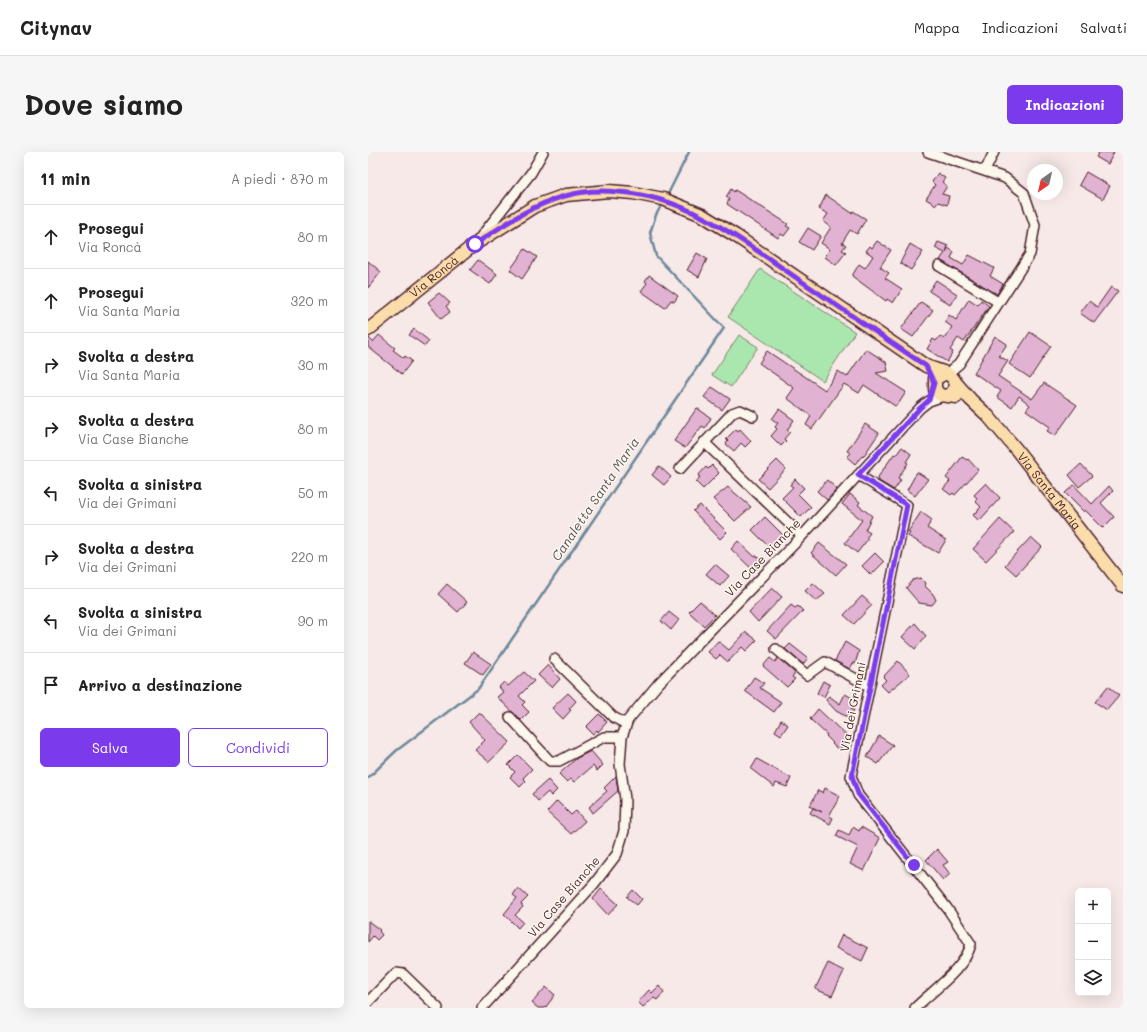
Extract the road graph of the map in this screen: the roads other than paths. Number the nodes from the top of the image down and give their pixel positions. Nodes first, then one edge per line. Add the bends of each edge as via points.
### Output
1 (543, 152) edge
2 (928, 152) edge
3 (994, 152) edge
4 (985, 171) junction
5 (566, 195) joint
6 (475, 244) junction
7 (939, 266) dead end
8 (998, 302) junction
9 (368, 330) edge
10 (926, 366) junction
11 (950, 378) junction
12 (934, 384) junction
13 (946, 395) junction
14 (929, 400) junction
15 (971, 400) junction
16 (753, 416) dead end
17 (704, 442) junction
18 (680, 469) dead end
19 (858, 475) junction
20 (802, 536) junction
21 (1123, 586) edge
22 (776, 649) dead end
23 (554, 659) dead end
24 (869, 686) junction
25 (510, 717) dead end
26 (626, 724) junction
27 (622, 737) junction
28 (368, 1002) edge
29 (438, 1008) edge
30 (482, 1008) edge
31 (915, 1008) edge

1 - 6 street via 531,173
2 - 4 street
3 - 4 street
4 - 8 street via 1005,178 1024,193 1035,225 1030,254
5 - 6 main road, Via Roncà via 535,206
5 - 10 main road, Via Santa Maria via 602,191 633,193 663,199 702,215
6 - 9 main road, Via Roncà
7 - 8 street
8 - 11 street
10 - 11 main road, Via Santa Maria
10 - 12 main road
11 - 12 main road via 938,376
11 - 13 main road via 955,390
11 - 15 main road, Via Santa Maria
12 - 13 main road via 937,392
12 - 14 street, Via Case Bianche
13 - 14 street, Via Case Bianche
13 - 15 main road, Via Santa Maria
14 - 19 street, Via Case Bianche
15 - 21 main road, Via Santa Maria via 1016,449
16 - 17 street via 740,410 732,413
17 - 18 street
17 - 20 street
19 - 20 street, Via Case Bianche
19 - 24 street, Via dei Grimani via 907,505
20 - 26 street, Via Case Bianche via 658,684
22 - 24 street via 807,675 825,662
23 - 26 street via 613,717
24 - 31 street, Via dei Grimani via 852,776 858,794 947,908 971,944 968,955 961,964
25 - 27 street via 550,761 558,761 604,737
26 - 27 street, Via Case Bianche
27 - 30 street, Via Case Bianche via 620,764 625,799 624,831 617,854 594,884
28 - 29 street via 396,973 403,974

